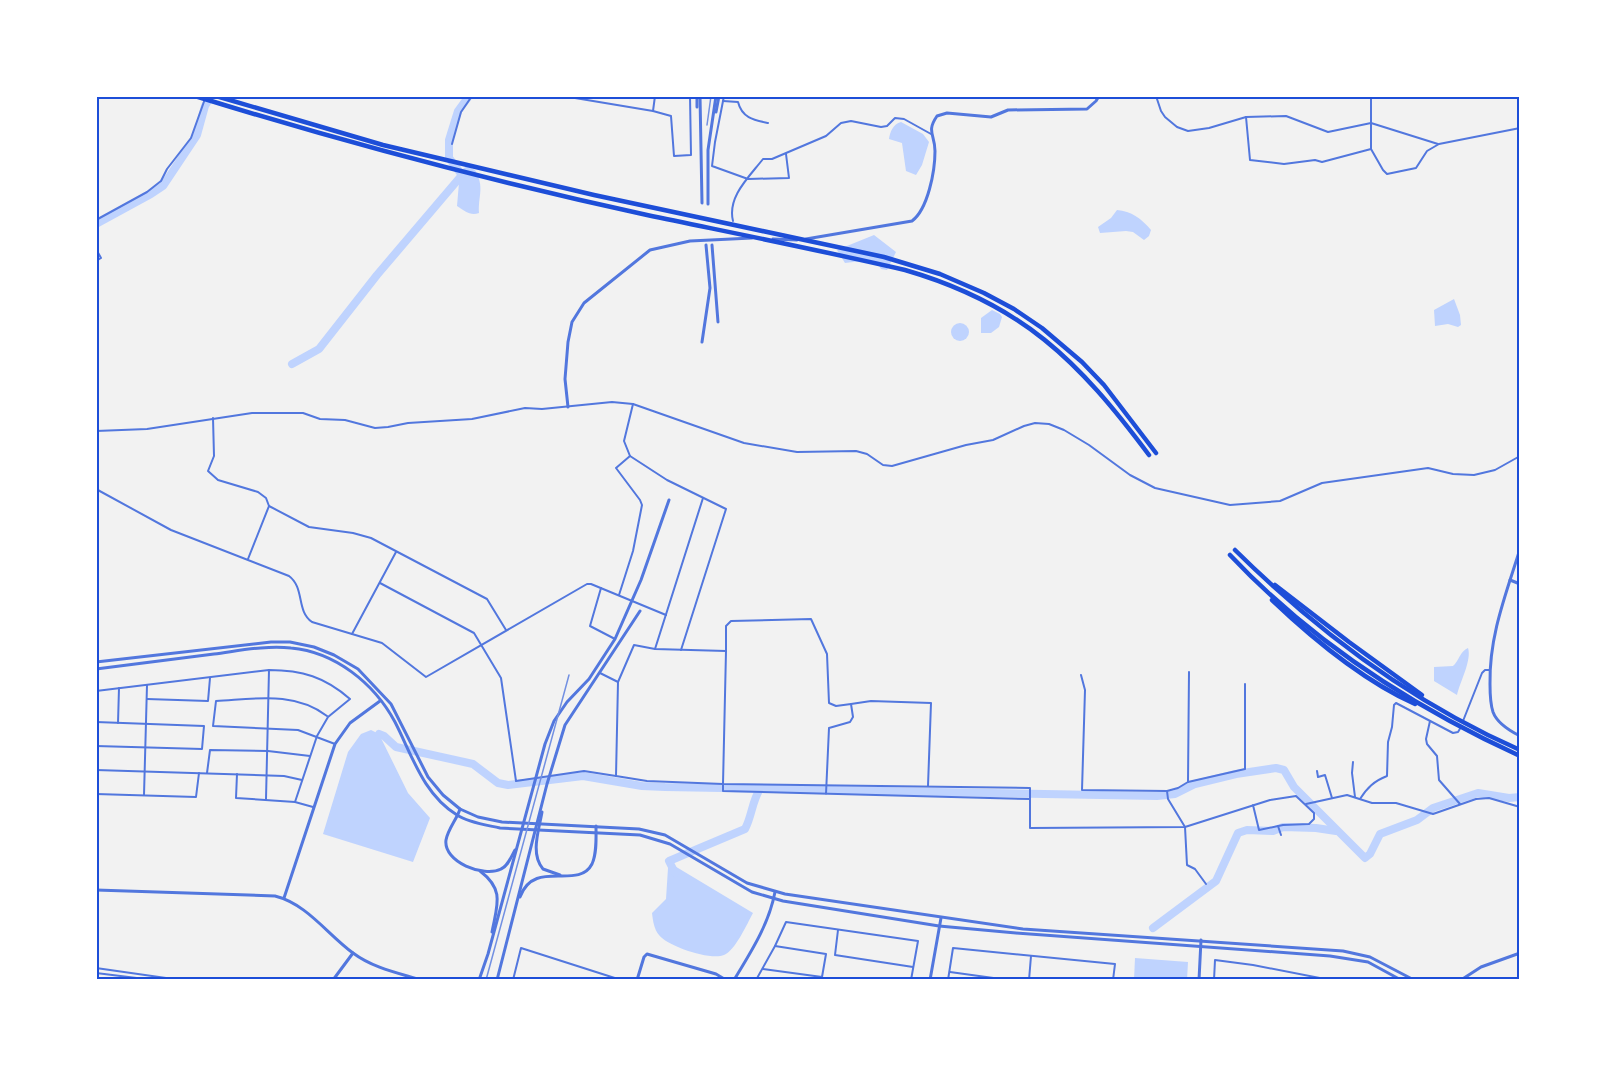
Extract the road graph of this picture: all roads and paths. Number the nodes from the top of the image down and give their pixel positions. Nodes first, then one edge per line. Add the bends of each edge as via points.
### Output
1 (195, 96) edge
2 (206, 96) edge
3 (216, 96) edge
4 (472, 96) edge
5 (563, 96) edge
6 (655, 96) edge
7 (690, 96) edge
8 (698, 96) edge
9 (718, 96) edge
10 (724, 96) edge
11 (1099, 96) edge
12 (1156, 96) edge
13 (1371, 96) edge
14 (580, 97) edge
15 (723, 101) junction
16 (653, 111) junction
17 (1246, 117) junction
18 (768, 123) dead end
19 (1371, 123) junction
20 (1520, 128) edge
21 (931, 134) junction
22 (452, 144) dead end
23 (1439, 144) junction
24 (1371, 148) junction
25 (786, 153) junction
26 (748, 178) junction
27 (520, 181) junction
28 (702, 203) dead end
29 (708, 204) dead end
30 (96, 220) edge
31 (733, 221) dead end
32 (706, 245) dead end
33 (712, 245) dead end
34 (96, 249) edge
35 (96, 261) edge
36 (718, 322) dead end
37 (702, 342) dead end
38 (633, 404) junction
39 (568, 407) junction
40 (213, 418) junction
41 (96, 431) edge
42 (1156, 453) dead end
43 (1149, 455) dead end
44 (630, 456) junction
45 (1520, 456) edge
46 (96, 489) edge
47 (704, 498) junction
48 (669, 500) dead end
49 (269, 506) junction
50 (1520, 549) edge
51 (1235, 550) dead end
52 (396, 552) junction
53 (1230, 555) dead end
54 (248, 559) junction
55 (1248, 562) junction
56 (1242, 568) junction
57 (1510, 580) junction
58 (380, 583) junction
59 (1520, 584) edge
60 (601, 588) junction
61 (620, 596) junction
62 (640, 611) dead end
63 (666, 615) junction
64 (506, 630) junction
65 (1520, 632) edge
66 (352, 634) junction
67 (1520, 637) edge
68 (615, 639) junction
69 (482, 644) junction
70 (655, 649) junction
71 (681, 650) junction
72 (726, 651) junction
73 (96, 662) edge
74 (96, 669) edge
75 (270, 670) junction
76 (1490, 670) junction
77 (1189, 672) dead end
78 (600, 673) junction
79 (1082, 675) dead end
80 (210, 677) junction
81 (618, 682) junction
82 (147, 684) junction
83 (1245, 684) dead end
84 (118, 688) junction
85 (96, 691) edge
86 (386, 697) junction
87 (269, 698) junction
88 (147, 699) junction
89 (380, 701) junction
90 (851, 704) junction
91 (328, 717) junction
92 (1430, 721) junction
93 (1463, 721) dead end
94 (96, 722) edge
95 (118, 723) junction
96 (146, 724) junction
97 (1461, 726) dead end
98 (268, 728) junction
99 (317, 736) junction
100 (1520, 736) edge
101 (334, 744) junction
102 (96, 746) edge
103 (146, 748) junction
104 (268, 751) junction
105 (1520, 753) edge
106 (310, 756) junction
107 (1353, 762) dead end
108 (96, 770) edge
109 (1317, 771) dead end
110 (145, 772) junction
111 (199, 773) junction
112 (207, 773) junction
113 (237, 774) junction
114 (266, 776) junction
115 (616, 776) junction
116 (302, 780) junction
117 (1188, 782) junction
118 (548, 784) junction
119 (723, 784) junction
120 (827, 784) junction
121 (928, 786) junction
122 (1167, 791) junction
123 (96, 794) edge
124 (826, 794) junction
125 (144, 795) junction
126 (1355, 797) junction
127 (1030, 798) junction
128 (1332, 798) junction
129 (266, 799) junction
130 (1360, 799) junction
131 (295, 801) junction
132 (1306, 804) junction
133 (1460, 804) junction
134 (1253, 805) junction
135 (313, 807) junction
136 (1520, 807) edge
137 (460, 809) junction
138 (458, 816) junction
139 (596, 826) junction
140 (1185, 827) junction
141 (1279, 828) junction
142 (596, 834) junction
143 (1281, 835) dead end
144 (518, 843) junction
145 (479, 870) junction
146 (561, 876) junction
147 (1206, 884) dead end
148 (96, 890) edge
149 (775, 892) junction
150 (284, 898) junction
151 (774, 898) junction
152 (514, 912) junction
153 (941, 918) junction
154 (939, 926) junction
155 (838, 930) junction
156 (1201, 940) junction
157 (776, 946) junction
158 (1201, 948) junction
159 (1520, 952) edge
160 (353, 953) junction
161 (488, 954) junction
162 (1031, 956) junction
163 (914, 967) junction
164 (96, 968) edge
165 (762, 969) junction
166 (950, 972) junction
167 (96, 973) edge
168 (1289, 973) junction
169 (134, 979) edge
170 (153, 980) edge
171 (180, 980) edge
172 (333, 980) edge
173 (421, 980) edge
174 (479, 980) edge
175 (497, 980) edge
176 (513, 980) edge
177 (621, 980) edge
178 (637, 980) edge
179 (726, 980) edge
180 (734, 980) edge
181 (756, 980) edge
182 (831, 980) edge
183 (840, 980) edge
184 (911, 980) edge
185 (930, 980) edge
186 (948, 980) edge
187 (1008, 980) edge
188 (1029, 980) edge
189 (1113, 980) edge
190 (1199, 980) edge
191 (1214, 980) edge
192 (1288, 980) edge
193 (1330, 980) edge
194 (1401, 980) edge
195 (1414, 980) edge
196 (1461, 980) edge

1 - 27 highway via 431,163
2 - 30 street via 191,138 162,181
3 - 27 highway
4 - 22 street via 461,112
5 - 14 street
6 - 16 street
7 - 16 street via 691,155 674,156 671,116
8 - 28 street
9 - 29 street via 707,169
10 - 15 street
11 - 21 street via 1087,109 1008,110 991,117 947,113 937,116
12 - 17 street via 1166,117 1188,131
13 - 19 street
14 - 16 street
15 - 18 street via 738,102 748,118
15 - 26 street via 712,166
17 - 19 street via 1286,116 1328,132
17 - 24 street via 1250,160 1284,164 1322,162
19 - 23 street
19 - 24 street
20 - 23 street
21 - 25 street via 904,119 895,118 881,127 851,121
21 - 39 street via 935,166 924,209 912,221 797,240 690,241 650,250 577,312 568,342
23 - 24 street via 1427,151 1416,168 1388,174
25 - 26 street via 763,159
25 - 26 street via 789,178
26 - 31 street via 730,210
27 - 42 highway via 884,257 924,268 984,293 1042,328 1082,362
27 - 43 highway via 922,274 982,298 1038,333 1065,356 1115,410
32 - 37 street via 710,288
33 - 36 street
34 - 35 street via 101,258
38 - 39 street
38 - 44 street via 624,441
38 - 45 street via 744,443 797,452 856,451 892,466 993,440 1035,423 1049,424 1065,430 1155,489 1230,505 1280,501 1322,483 1428,468 1474,475 1495,470
39 - 40 street via 525,408 472,419 375,428 303,413
40 - 41 street via 147,429
40 - 49 street via 210,475 258,492
44 - 47 street
44 - 61 street via 616,468 642,505
46 - 54 street via 171,530
47 - 63 street
47 - 71 street via 726,509
48 - 68 street
49 - 52 street via 309,527 353,532
49 - 54 street
50 - 57 street
51 - 55 highway
52 - 58 street
52 - 64 street via 487,599
53 - 56 highway
54 - 66 street via 294,579 306,618
55 - 105 highway via 1446,714
55 - 105 highway via 1301,612 1365,660 1430,703
56 - 105 highway via 1317,633 1398,690 1463,729
56 - 105 highway via 1305,631 1386,689
57 - 59 street
57 - 76 street via 1494,632
58 - 66 street
58 - 69 street via 474,633
60 - 61 street
60 - 64 street via 587,584
60 - 68 street via 590,626
61 - 63 street
62 - 78 street
63 - 70 street
64 - 69 street
65 - 67 highway
66 - 69 street via 391,648 426,677
68 - 144 street via 555,721
69 - 115 street via 501,678 516,781 584,771
70 - 71 street
70 - 81 street via 634,645
71 - 72 street
72 - 90 street via 726,626 731,621 811,619 827,654 829,703
72 - 119 street
73 - 86 street via 290,642 334,655 358,669
74 - 89 street via 242,650 290,648 336,660
75 - 80 street
75 - 87 street
75 - 91 street via 293,670 313,676 350,699
76 - 93 street via 1482,673
76 - 100 street via 1493,712 1498,721
77 - 117 street
78 - 81 street
78 - 118 street via 568,717
79 - 122 street via 1083,790
80 - 82 street
80 - 88 street via 208,701
81 - 115 street
82 - 84 street
82 - 88 street
83 - 117 street via 1245,769
84 - 85 street
84 - 95 street
86 - 89 street
86 - 137 street via 428,777
87 - 91 street via 305,703
87 - 98 street
87 - 98 street via 216,701 213,726
88 - 96 street
89 - 101 street via 350,723
89 - 138 street via 394,721 416,769 436,798
90 - 120 street via 850,722 829,728
90 - 121 street via 931,703
91 - 99 street
92 - 97 street via 1453,733
92 - 130 street via 1394,705 1387,776 1367,788
92 - 133 street via 1426,739 1437,756 1439,780
94 - 95 street
95 - 96 street
96 - 103 street
96 - 103 street via 204,726 202,749
98 - 99 street
98 - 104 street
99 - 101 street
99 - 106 street
101 - 135 street
102 - 103 street
103 - 110 street
104 - 106 street
104 - 112 street via 210,750
104 - 114 street
106 - 116 street
107 - 126 street
108 - 110 street
109 - 128 street via 1318,777 1325,775
110 - 111 street
110 - 125 street
111 - 112 street
111 - 125 street via 196,797
112 - 113 street
113 - 114 street
113 - 129 street via 236,798
114 - 116 street
114 - 129 street
115 - 119 street
116 - 131 street
117 - 122 street
118 - 146 street via 536,857 543,869
118 - 152 street
119 - 120 street
119 - 124 street via 723,790
120 - 121 street
120 - 124 street
121 - 127 street via 1030,788
122 - 140 street
123 - 125 street
124 - 127 street
126 - 128 street
126 - 130 street
127 - 140 street via 1030,828
128 - 132 street
129 - 131 street
130 - 133 street via 1396,803 1433,814
131 - 135 street
132 - 134 street via 1296,796
132 - 141 street via 1314,813 1309,824
133 - 136 street via 1489,798
134 - 140 street
134 - 141 street via 1259,830
135 - 150 street
137 - 138 street
137 - 139 street via 502,822
138 - 142 street via 500,828
138 - 145 street via 446,838 447,847 458,861
139 - 142 street
139 - 149 street via 665,835 747,883
140 - 147 street via 1187,865
141 - 143 street
142 - 146 street via 592,865 585,872
142 - 151 street via 640,835 670,844 752,892
144 - 145 street via 502,869
144 - 161 street
145 - 161 street via 498,892
146 - 152 street via 532,880 524,887
148 - 150 street
149 - 151 street
149 - 153 street
150 - 160 street
151 - 154 street
151 - 180 street via 762,932
152 - 175 street
153 - 154 street
153 - 156 street via 1023,929
154 - 158 street
154 - 185 street
155 - 157 street via 786,922
155 - 163 street via 836,955
155 - 163 street via 918,941
156 - 158 street
156 - 195 street via 1343,951 1370,957
157 - 165 street
157 - 165 street via 826,954 822,977
158 - 190 street
158 - 194 street via 1368,962
159 - 196 street via 1481,967
160 - 172 street
160 - 173 street
161 - 174 street
162 - 166 street via 953,948
162 - 188 street
162 - 189 street via 1115,964
163 - 184 street
164 - 171 street
165 - 181 street
166 - 186 street
166 - 187 street
167 - 169 street
168 - 191 street via 1215,960
168 - 192 street
168 - 193 street
169 - 170 street
176 - 177 street via 521,948
178 - 179 street via 647,954
182 - 183 street

